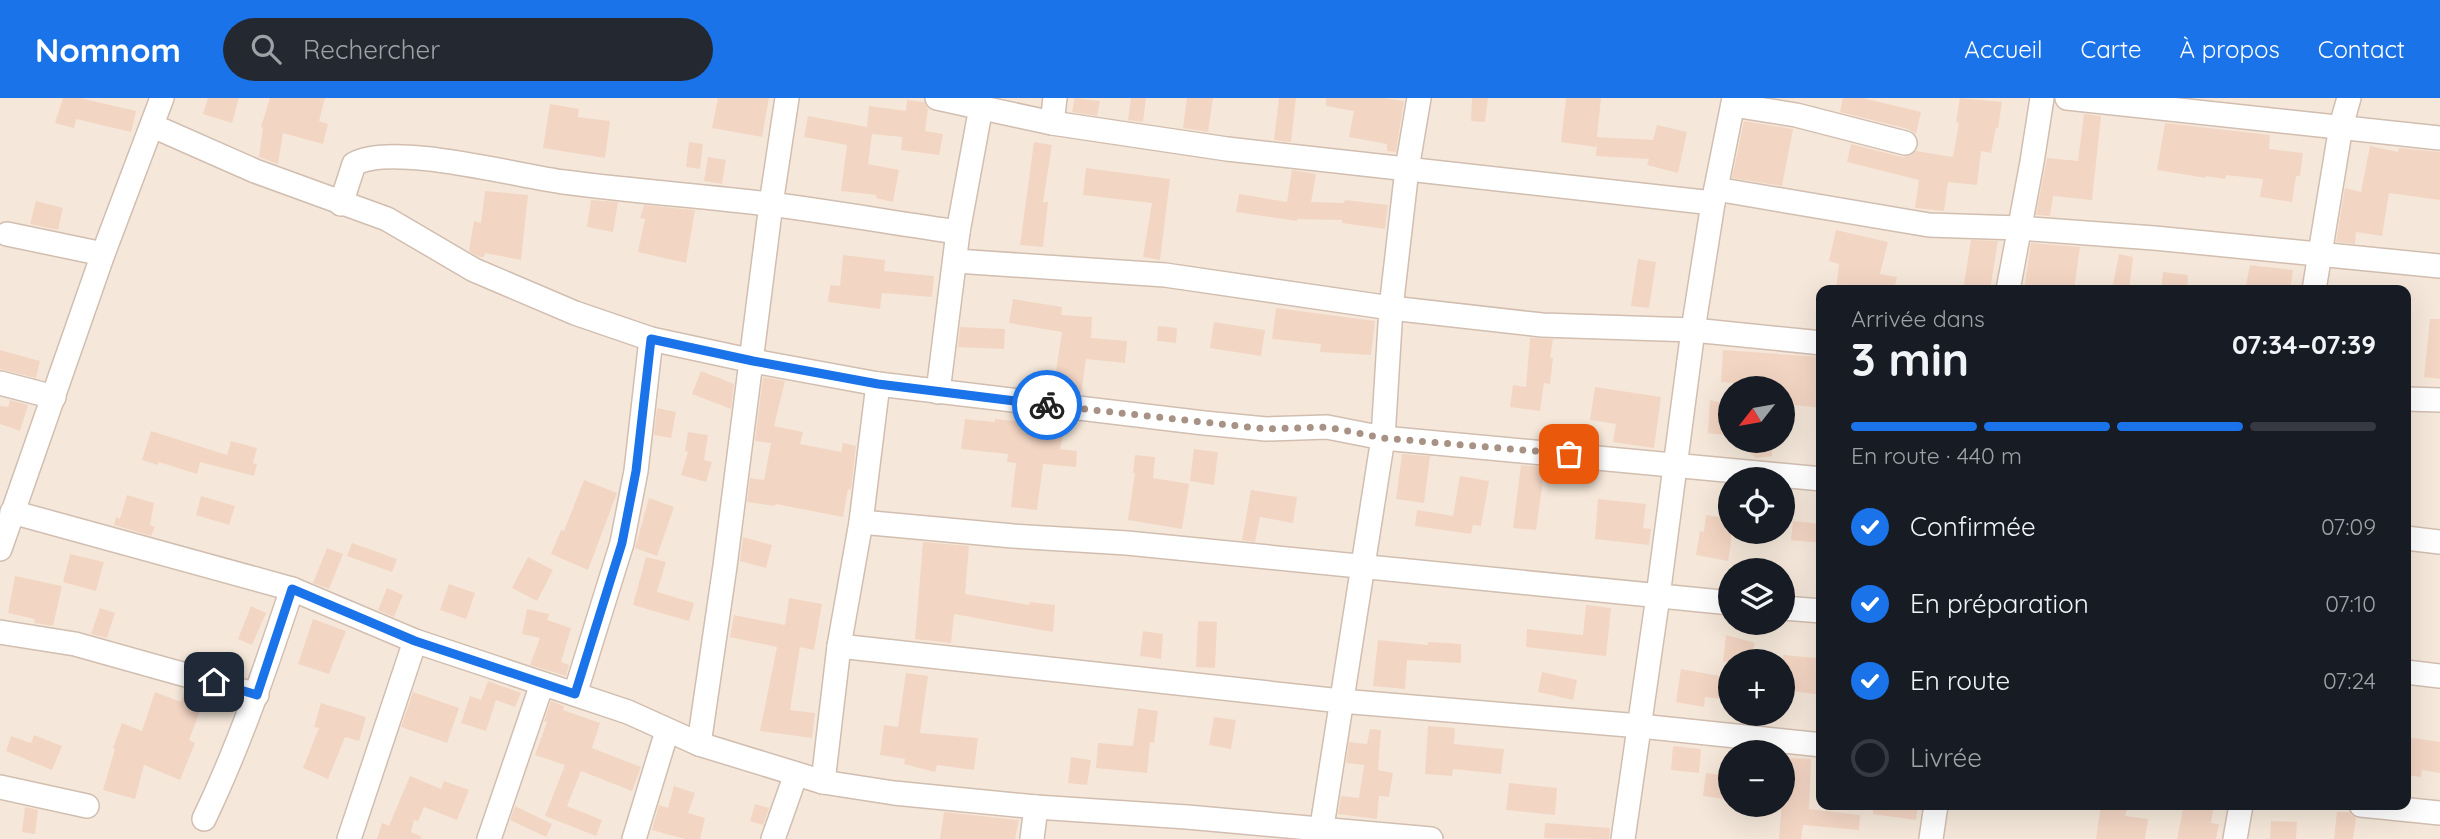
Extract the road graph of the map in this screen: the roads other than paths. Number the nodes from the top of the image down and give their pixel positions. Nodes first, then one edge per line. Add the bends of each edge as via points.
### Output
1 (162, 98) edge
2 (787, 98) edge
3 (937, 98) edge
4 (1055, 98) edge
5 (1419, 98) edge
6 (2042, 98) edge
7 (2067, 98) edge
8 (2349, 98) edge
9 (1733, 101) edge
10 (981, 107) junction
11 (1052, 123) junction
12 (153, 126) junction
13 (2342, 126) junction
14 (2440, 138) edge
15 (1905, 143) dead end
16 (1407, 169) junction
17 (1714, 196) junction
18 (341, 204) junction
19 (771, 204) junction
20 (2019, 228) junction
21 (958, 232) junction
22 (6, 234) dead end
23 (103, 254) junction
24 (2320, 254) junction
25 (956, 261) junction
26 (2440, 265) edge
27 (2009, 285) edge
28 (2315, 285) edge
29 (1391, 308) junction
30 (1693, 330) junction
31 (651, 339) junction
32 (1816, 342) edge
33 (753, 361) junction
34 (0, 383) edge
35 (878, 384) junction
36 (938, 392) junction
37 (54, 397) junction
38 (2411, 399) edge
39 (2440, 400) edge
40 (1383, 438) junction
41 (1674, 463) junction
42 (1816, 478) edge
43 (12, 512) junction
44 (861, 522) junction
45 (2411, 539) edge
46 (2440, 542) edge
47 (0, 550) edge
48 (1362, 568) junction
49 (292, 589) junction
50 (1658, 596) junction
51 (1718, 602) edge
52 (1795, 609) edge
53 (1816, 611) edge
54 (0, 632) edge
55 (415, 641) junction
56 (839, 646) junction
57 (2411, 673) edge
58 (2440, 676) edge
59 (542, 684) junction
60 (575, 694) junction
61 (257, 695) junction
62 (1341, 701) junction
63 (1640, 726) junction
64 (667, 731) junction
65 (699, 744) junction
66 (1816, 744) edge
67 (796, 774) junction
68 (823, 782) junction
69 (0, 787) edge
70 (87, 806) dead end
71 (1036, 807) junction
72 (1935, 810) edge
73 (2240, 810) edge
74 (2410, 810) edge
75 (2440, 813) edge
76 (204, 819) dead end
77 (1321, 834) edge
78 (349, 839) edge
79 (489, 839) edge
80 (634, 839) edge
81 (773, 839) edge
82 (1032, 839) edge
83 (1432, 839) edge
84 (1623, 839) edge
85 (1931, 839) edge
86 (2235, 839) edge

1 - 12 street
2 - 19 street
3 - 10 street
4 - 11 street
5 - 16 street
6 - 20 street
7 - 13 street
8 - 13 street
9 - 15 street
9 - 17 street
10 - 11 street
10 - 21 street
11 - 16 street
12 - 18 street
12 - 23 street
13 - 14 street
13 - 24 street
16 - 17 street
16 - 29 street
17 - 20 street via 1929,225
17 - 30 street
18 - 19 street via 355,164 379,157
18 - 31 street via 387,219 474,270
19 - 21 street
19 - 33 street
20 - 24 street
20 - 27 street
21 - 25 street
22 - 23 street
23 - 37 street
24 - 26 street
24 - 28 street
25 - 29 street via 1165,275
25 - 36 street
29 - 30 street via 1542,325
29 - 40 street
30 - 32 street
30 - 41 street
31 - 33 street
31 - 60 street via 636,471 622,543
33 - 35 street
33 - 65 street
34 - 37 street
35 - 36 street
35 - 44 street
36 - 40 street via 1254,428 1327,427
37 - 43 street
38 - 39 street
40 - 41 street
40 - 48 street
41 - 42 street
41 - 50 street
43 - 47 street
43 - 49 street
44 - 48 street
44 - 56 street
45 - 46 street
48 - 50 street
48 - 62 street
49 - 55 street
49 - 61 street
50 - 51 street
50 - 63 street
52 - 53 street
54 - 61 street via 75,644
55 - 59 street
55 - 78 street
56 - 62 street
56 - 68 street
57 - 58 street
59 - 60 street
59 - 79 street
60 - 64 street
61 - 76 street
62 - 63 street
62 - 77 street
63 - 66 street
63 - 84 street
64 - 65 street
64 - 80 street
65 - 67 street
67 - 68 street
67 - 81 street
68 - 71 street
69 - 70 street
71 - 77 street via 1187,817
71 - 82 street
72 - 85 street
73 - 86 street
74 - 75 street
77 - 83 street

